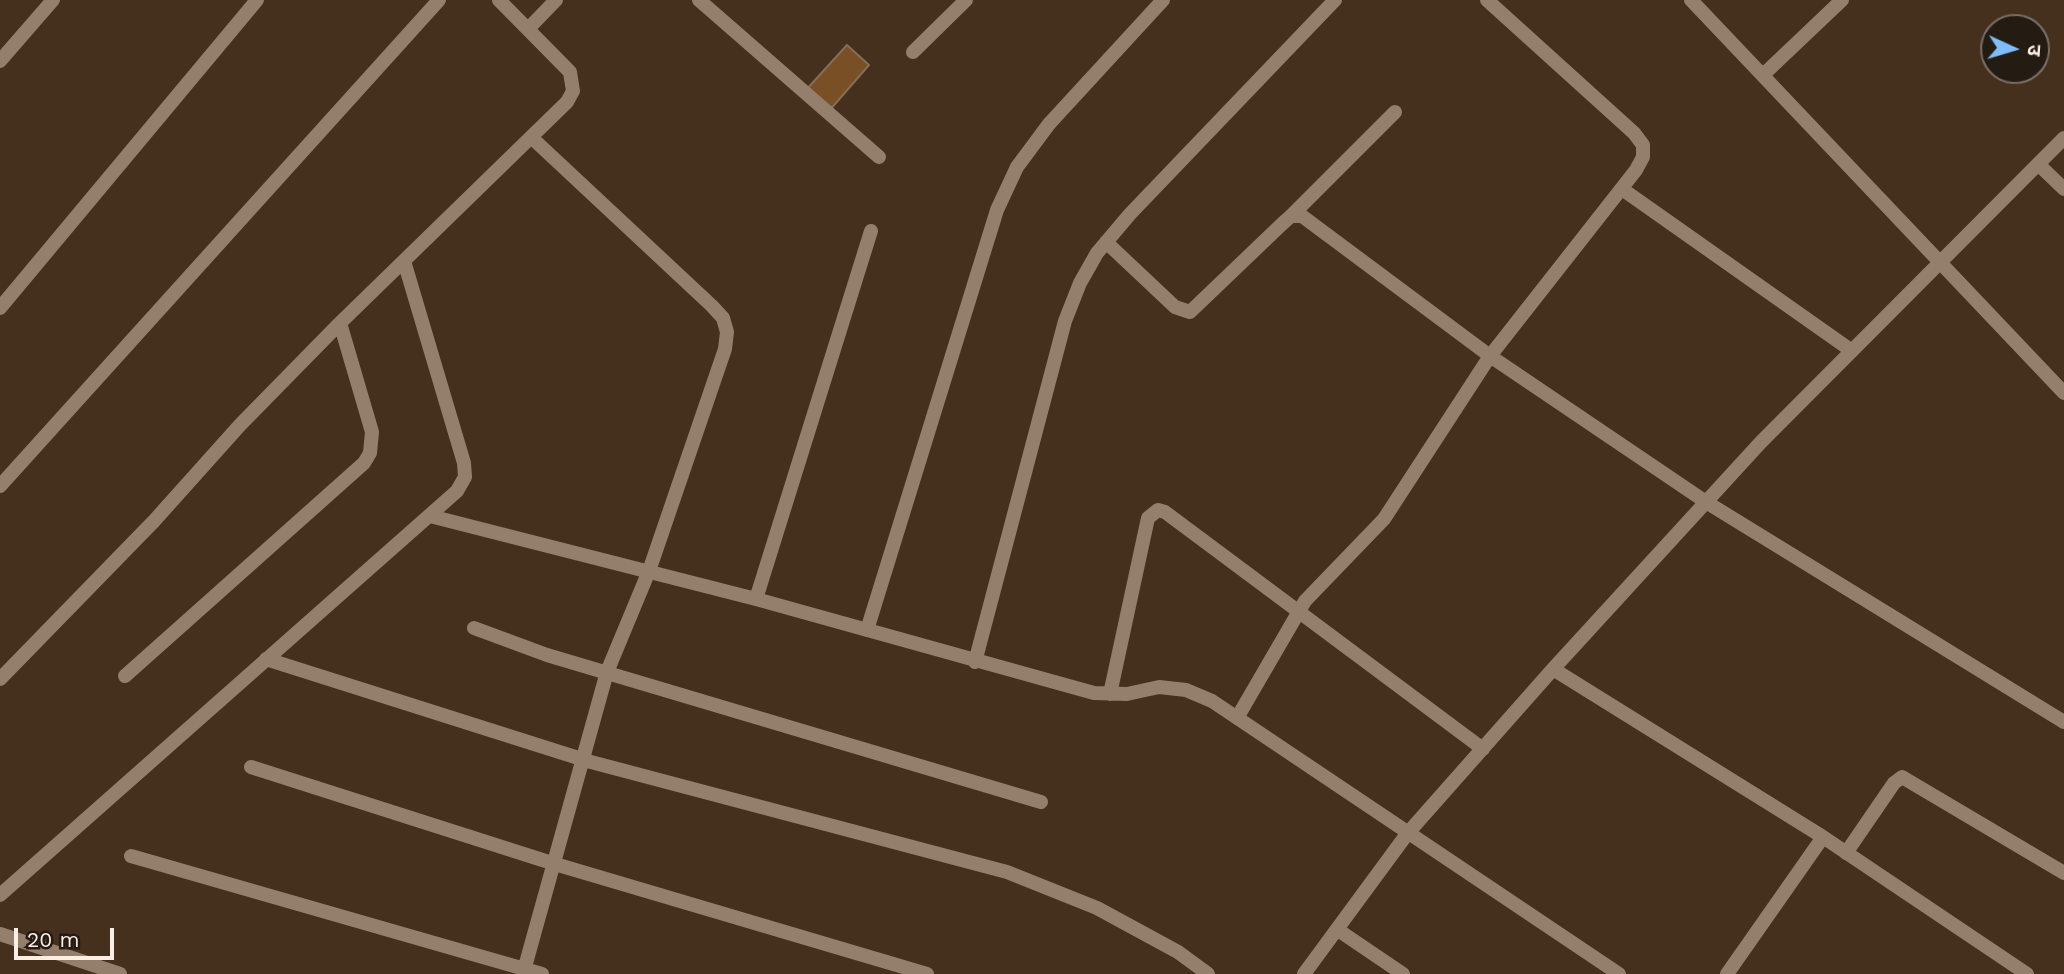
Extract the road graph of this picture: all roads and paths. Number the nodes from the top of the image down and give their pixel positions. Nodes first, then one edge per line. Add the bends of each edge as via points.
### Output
1 (54, 0) edge
2 (257, 0) edge
3 (439, 0) edge
4 (499, 0) edge
5 (556, 0) edge
6 (699, 0) edge
7 (966, 0) edge
8 (1163, 0) edge
9 (1335, 0) edge
10 (1487, 0) edge
11 (1691, 0) edge
12 (1842, 0) edge
13 (528, 29) junction
14 (913, 52) dead end
15 (0, 61) edge
16 (1763, 75) junction
17 (1395, 111) dead end
18 (531, 137) junction
19 (2064, 138) edge
20 (878, 157) dead end
21 (2038, 164) junction
22 (1622, 189) junction
23 (2064, 189) edge
24 (1291, 216) junction
25 (871, 231) dead end
26 (1106, 242) junction
27 (404, 261) junction
28 (1941, 261) junction
29 (0, 308) edge
30 (340, 323) junction
31 (1852, 351) junction
32 (1490, 356) junction
33 (2064, 393) edge
34 (0, 486) edge
35 (1706, 502) junction
36 (430, 516) junction
37 (649, 571) junction
38 (756, 599) junction
39 (1299, 611) junction
40 (474, 628) dead end
41 (867, 630) junction
42 (267, 659) junction
43 (975, 662) junction
44 (1553, 669) junction
45 (607, 672) junction
46 (125, 676) dead end
47 (0, 679) edge
48 (1110, 694) junction
49 (1237, 718) junction
50 (2063, 720) edge
51 (1483, 749) junction
52 (584, 760) junction
53 (251, 767) dead end
54 (1041, 802) dead end
55 (1407, 834) junction
56 (1823, 837) junction
57 (1846, 853) junction
58 (131, 856) dead end
59 (555, 864) junction
60 (2064, 873) edge
61 (0, 895) edge
62 (1338, 930) junction
63 (0, 934) edge
64 (524, 971) edge
65 (120, 974) edge
66 (542, 974) edge
67 (927, 974) edge
68 (1208, 974) edge
69 (1304, 974) edge
70 (1403, 974) edge
71 (1619, 974) edge
72 (1727, 974) edge
73 (2026, 974) edge

1 - 15 street
2 - 29 street
3 - 34 street
4 - 13 street
5 - 13 street
6 - 20 street
7 - 14 street
8 - 41 street via 1049,124 1017,167 997,210
9 - 26 street
10 - 22 street via 1643,145 1643,157
11 - 16 street
12 - 16 street
13 - 18 street via 574,81 567,102
16 - 28 street
17 - 24 street
18 - 27 street
18 - 37 street via 712,306 723,318 727,332
19 - 21 street
21 - 23 street
21 - 28 street
22 - 31 street
22 - 32 street
24 - 26 street via 1190,312 1175,307
24 - 32 street via 1311,221
25 - 38 street
26 - 43 street via 1080,283 1065,321
27 - 30 street
27 - 36 street via 464,463 465,477 457,491
28 - 31 street
28 - 33 street
30 - 46 street via 372,432 364,463
30 - 47 street via 232,434 155,522
31 - 35 street
32 - 35 street
32 - 39 street via 1384,519
35 - 44 street
35 - 50 street
36 - 37 street
36 - 42 street
37 - 38 street
37 - 45 street
38 - 41 street
39 - 48 street via 1165,512 1152,512
39 - 49 street
39 - 51 street
40 - 45 street
41 - 43 street
42 - 52 street
42 - 61 street
43 - 48 street
44 - 51 street
44 - 56 street
45 - 52 street
45 - 54 street
48 - 49 street via 1159,687 1185,690
49 - 55 street
51 - 55 street
52 - 59 street
52 - 68 street via 1007,872 1097,908 1178,951
53 - 59 street
55 - 62 street
55 - 71 street
56 - 57 street
56 - 72 street
57 - 60 street via 1902,778
57 - 73 street
58 - 64 street
59 - 64 street
59 - 67 street
62 - 69 street
62 - 70 street
63 - 65 street
64 - 66 street

